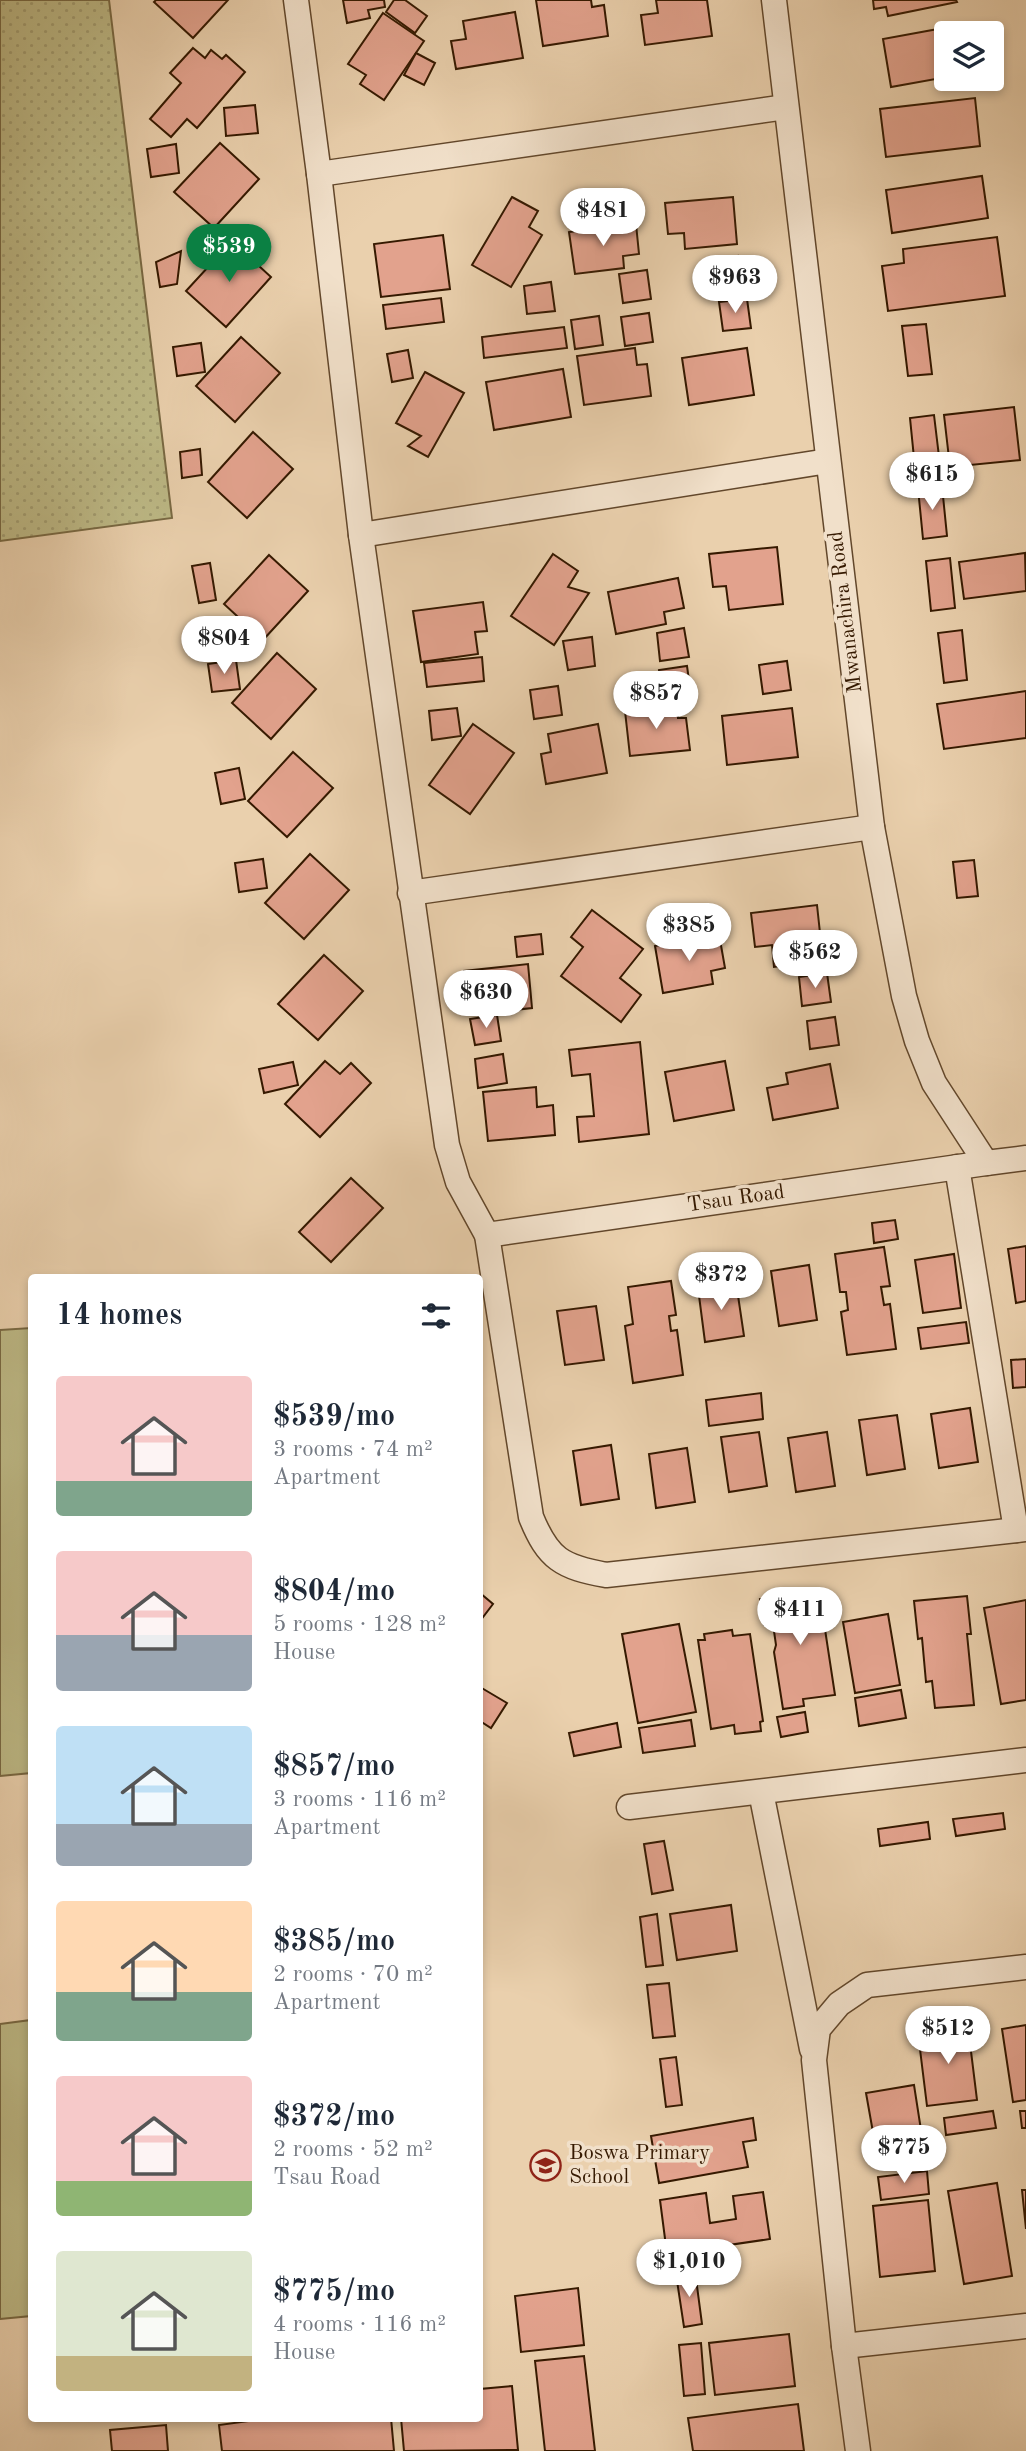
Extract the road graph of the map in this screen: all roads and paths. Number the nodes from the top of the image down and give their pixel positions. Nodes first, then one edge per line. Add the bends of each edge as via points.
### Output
1 (296, 0) edge
2 (774, 0) edge
3 (786, 107) junction
4 (320, 174) junction
5 (828, 461) junction
6 (360, 535) junction
7 (872, 827) junction
8 (410, 893) junction
9 (1026, 1158) edge
10 (986, 1163) junction
11 (957, 1167) junction
12 (487, 1235) junction
13 (1021, 1529) edge
14 (1026, 1760) edge
15 (761, 1792) junction
16 (629, 1807) dead end
17 (1026, 1967) edge
18 (814, 2060) junction
19 (1026, 2326) edge
20 (845, 2346) junction
21 (858, 2451) edge

1 - 4 street
2 - 3 street, Mwanachira Road
3 - 4 street
3 - 5 street, Mwanachira Road
4 - 6 street
5 - 6 street
5 - 7 street, Mwanachira Road
6 - 8 street
7 - 8 street
7 - 10 street, Mwanachira Road via 917,1041 934,1083
8 - 12 street via 447,1145 458,1182
9 - 10 street
10 - 11 street, Tsau Road
11 - 12 street, Tsau Road
11 - 13 street
12 - 13 street via 531,1517 540,1540 557,1559 577,1570 606,1575
14 - 15 street
15 - 16 street
15 - 18 street
17 - 18 street via 867,1985 839,2004 818,2029
18 - 20 street
19 - 20 street
20 - 21 street

